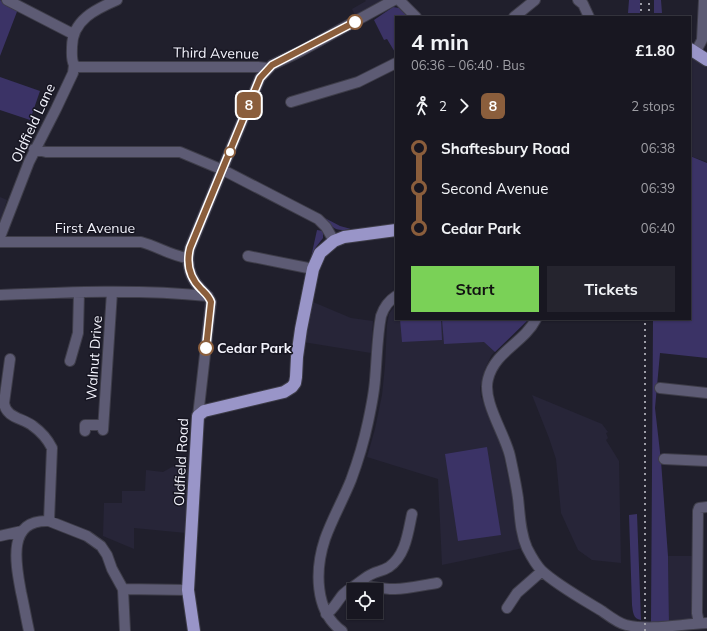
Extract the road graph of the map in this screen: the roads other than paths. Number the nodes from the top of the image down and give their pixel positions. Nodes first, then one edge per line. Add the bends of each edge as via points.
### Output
1 (7, 0) edge
2 (117, 0) edge
3 (394, 0) edge
4 (399, 0) edge
5 (535, 0) edge
6 (704, 0) edge
7 (582, 1) edge
8 (415, 16) edge
9 (515, 16) edge
10 (589, 16) edge
11 (73, 34) junction
12 (692, 51) edge
13 (707, 60) edge
14 (73, 63) junction
15 (395, 64) edge
16 (268, 68) junction
17 (291, 102) dead end
18 (34, 149) junction
19 (222, 170) junction
20 (395, 230) edge
21 (0, 236) edge
22 (334, 241) junction
23 (0, 242) edge
24 (248, 256) dead end
25 (188, 258) junction
26 (313, 269) junction
27 (112, 292) junction
28 (79, 293) junction
29 (0, 295) edge
30 (208, 296) junction
31 (395, 297) edge
32 (536, 320) edge
33 (10, 360) dead end
34 (71, 362) dead end
35 (660, 388) dead end
36 (707, 393) edge
37 (198, 416) junction
38 (85, 430) dead end
39 (664, 459) dead end
40 (707, 460) edge
41 (705, 507) edge
42 (412, 514) dead end
43 (49, 521) junction
44 (22, 531) junction
45 (0, 536) edge
46 (542, 571) junction
47 (358, 583) edge
48 (438, 584) dead end
49 (383, 588) edge
50 (123, 589) junction
51 (188, 590) junction
52 (347, 592) edge
53 (506, 609) dead end
54 (326, 614) junction
55 (703, 623) edge
56 (626, 627) edge
57 (29, 631) edge
58 (125, 631) edge
59 (194, 631) edge
60 (342, 631) edge

1 - 11 street
2 - 11 street via 91,12
3 - 16 street, Third Avenue
4 - 8 street
5 - 9 street
6 - 12 street via 702,40
7 - 10 street
11 - 14 street, Oldfield Lane
12 - 13 main road
14 - 16 street, Third Avenue via 78,67
14 - 18 street, Oldfield Lane via 73,73
15 - 17 street via 358,82
16 - 19 street via 260,78
18 - 19 street via 46,152 180,152
18 - 21 street, Oldfield Lane
19 - 22 street via 318,219
19 - 25 street
20 - 22 main road via 349,236
22 - 26 main road via 320,253
23 - 25 street, First Avenue via 141,242
24 - 26 street
25 - 30 street via 189,270 194,281
26 - 37 main road via 301,329 295,383 292,387 284,392 204,411
27 - 28 street
27 - 30 street
27 - 38 street, Walnut Drive via 103,428 85,425
28 - 29 street
28 - 34 street via 78,332
30 - 37 street, Oldfield Road via 210,307
31 - 54 street via 384,308 381,316 375,382 368,422 351,480 325,539 319,591
32 - 46 street via 503,352 494,364 486,386 489,403 510,454 523,538 533,560
33 - 43 street via 5,409 33,426 52,448
35 - 36 street
37 - 51 main road, Oldfield Road
39 - 40 street
41 - 55 street via 699,508 698,511 698,614
42 - 47 street via 406,545 398,557 390,566
43 - 44 street via 32,523
43 - 50 street via 87,536 101,546 108,555
44 - 45 street
44 - 57 street via 16,550 16,567
46 - 53 street via 517,593
46 - 56 street
48 - 49 street
50 - 51 street
50 - 58 street
51 - 59 main road, Oldfield Road
52 - 54 street via 332,611
54 - 60 street
55 - 56 street via 653,628

